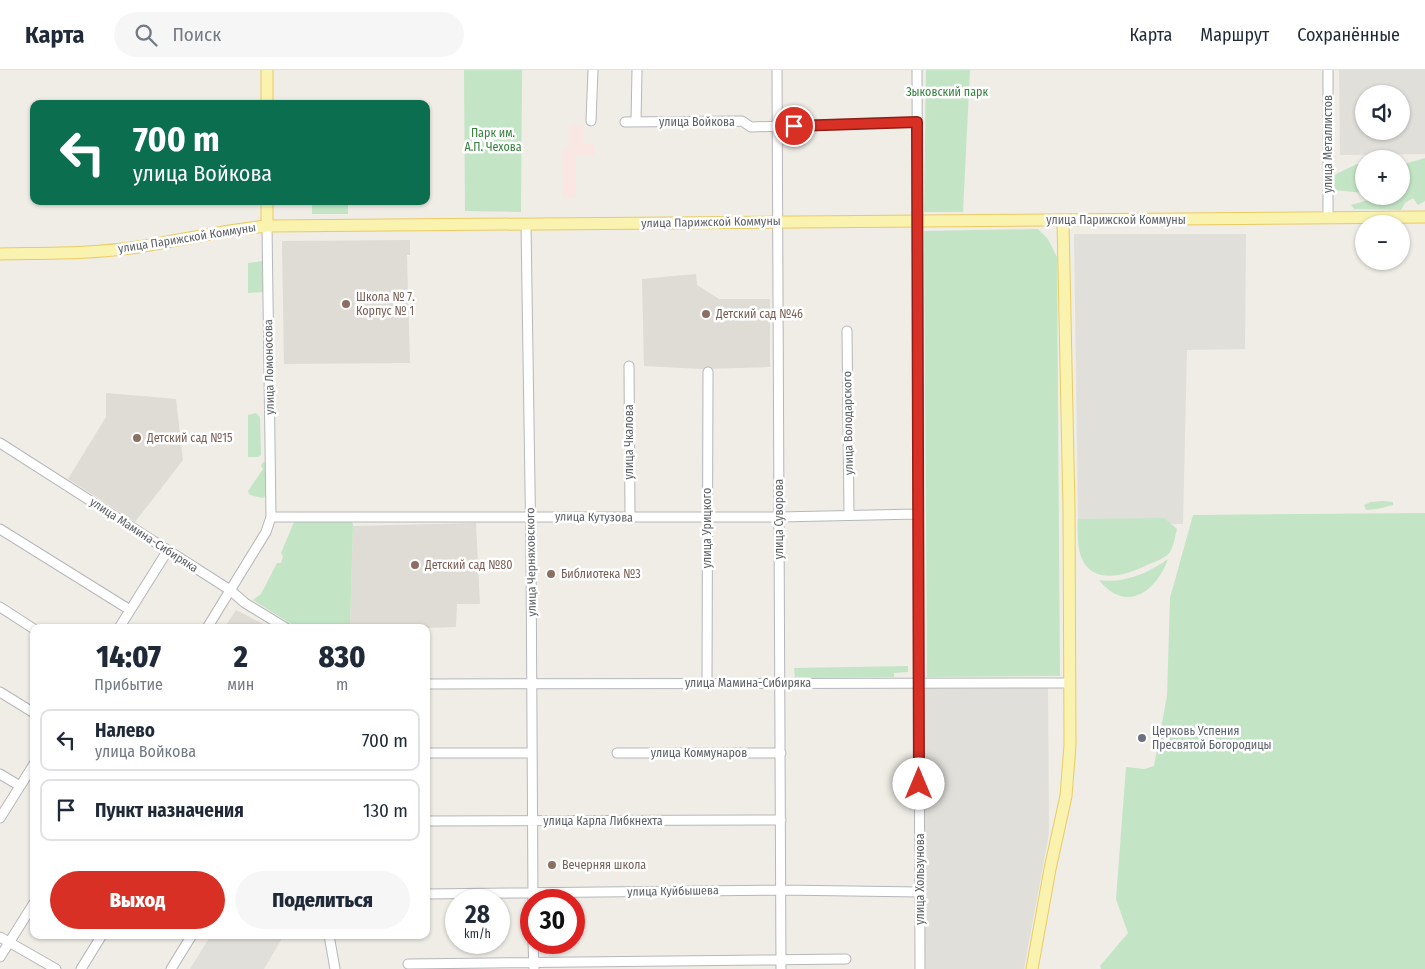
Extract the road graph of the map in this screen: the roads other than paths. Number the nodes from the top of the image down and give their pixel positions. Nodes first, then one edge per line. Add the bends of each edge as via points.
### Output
1 (267, 70) edge
2 (593, 70) edge
3 (637, 70) edge
4 (776, 70) edge
5 (917, 70) edge
6 (1328, 70) edge
7 (267, 100) edge
8 (590, 121) dead end
9 (625, 122) dead end
10 (636, 122) junction
11 (917, 122) junction
12 (777, 126) junction
13 (267, 205) edge
14 (1425, 217) edge
15 (1328, 218) junction
16 (778, 221) junction
17 (917, 221) junction
18 (1063, 221) junction
19 (526, 224) junction
20 (267, 226) junction
21 (0, 254) edge
22 (847, 331) dead end
23 (628, 366) dead end
24 (708, 372) dead end
25 (0, 443) edge
26 (918, 514) junction
27 (849, 515) junction
28 (531, 516) junction
29 (271, 517) junction
30 (630, 517) junction
31 (707, 517) junction
32 (780, 517) junction
33 (0, 529) edge
34 (168, 550) junction
35 (230, 590) junction
36 (0, 607) edge
37 (130, 610) junction
38 (121, 624) edge
39 (209, 624) edge
40 (279, 624) edge
41 (30, 626) edge
42 (919, 682) junction
43 (707, 683) junction
44 (780, 683) junction
45 (1070, 683) junction
46 (430, 684) edge
47 (532, 684) junction
48 (0, 692) edge
49 (30, 711) edge
50 (430, 753) edge
51 (532, 753) junction
52 (617, 753) dead end
53 (780, 753) junction
54 (30, 770) edge
55 (0, 774) edge
56 (20, 786) junction
57 (0, 818) edge
58 (781, 820) junction
59 (430, 821) edge
60 (532, 821) junction
61 (533, 889) edge
62 (781, 890) junction
63 (920, 892) junction
64 (430, 894) edge
65 (585, 895) edge
66 (520, 896) edge
67 (30, 909) edge
68 (0, 937) edge
69 (100, 939) edge
70 (190, 939) edge
71 (330, 939) edge
72 (9, 942) junction
73 (0, 957) edge
74 (846, 959) dead end
75 (408, 964) dead end
76 (781, 964) edge
77 (534, 966) edge
78 (56, 969) edge
79 (81, 969) edge
80 (171, 969) edge
81 (336, 969) edge
82 (920, 969) edge
83 (1032, 969) edge

1 - 7 main road
2 - 8 street
3 - 10 street
4 - 12 street, улица Суворова
5 - 11 street, улица Хользунова
6 - 15 street, улица Металлистов
9 - 10 street, улица Войкова
10 - 12 street, улица Войкова via 742,122 751,127
11 - 12 street, улица Войкова
11 - 17 street, улица Хользунова
12 - 16 street, улица Суворова
13 - 20 main road, улица Ломоносова
14 - 15 main road, улица Парижской Коммуны
15 - 18 main road, улица Парижской Коммуны
16 - 17 main road, улица Парижской Коммуны
16 - 19 main road, улица Парижской Коммуны
16 - 32 street, улица Суворова
17 - 18 main road, улица Парижской Коммуны
17 - 26 street, улица Хользунова
18 - 45 main road
19 - 20 main road, улица Парижской Коммуны
19 - 28 street, улица Черняховского
20 - 21 main road, улица Парижской Коммуны via 98,252
20 - 29 street, улица Ломоносова
22 - 27 street, улица Володарского
23 - 30 street, улица Чкалова
24 - 31 street, улица Урицкого
25 - 34 street, улица Мамина-Сибиряка
26 - 27 street, улица Кутузова
26 - 42 street, улица Хользунова
27 - 32 street, улица Кутузова
28 - 29 street, улица Кутузова
28 - 30 street, улица Кутузова
28 - 47 street, улица Черняховского
29 - 35 street, улица Ломоносова via 266,532
30 - 31 street, улица Кутузова
31 - 32 street, улица Кутузова
31 - 43 street, улица Урицкого
32 - 44 street, улица Суворова
33 - 37 street
34 - 35 street, улица Мамина-Сибиряка
34 - 37 street
35 - 39 street, улица Ломоносова
35 - 40 street, улица Мамина-Сибиряка
36 - 41 street
37 - 38 street
42 - 44 street, улица Мамина-Сибиряка
42 - 45 street, улица Мамина-Сибиряка
42 - 63 street, улица Хользунова
43 - 44 street, улица Мамина-Сибиряка
43 - 47 street, улица Мамина-Сибиряка
44 - 53 street, улица Суворова
45 - 83 main road via 1066,796
46 - 47 street, улица Мамина-Сибиряка
47 - 51 street, улица Черняховского
48 - 49 street
50 - 51 street
51 - 60 street, улица Черняховского
52 - 53 street, улица Коммунаров
53 - 58 street, улица Суворова
54 - 56 street
55 - 56 street
56 - 57 street
58 - 60 street, улица Карла Либкнехта
58 - 62 street, улица Суворова
59 - 60 street, улица Карла Либкнехта
60 - 61 street, улица Черняховского
62 - 63 street, улица Куйбышева
62 - 65 street, улица Куйбышева
62 - 76 street, улица Суворова
63 - 82 street, улица Хользунова
64 - 66 street, улица Куйбышева
67 - 72 street
68 - 72 street
69 - 79 street
70 - 80 street
71 - 81 street
72 - 73 street
72 - 78 street
74 - 76 street
75 - 77 street
76 - 77 street

